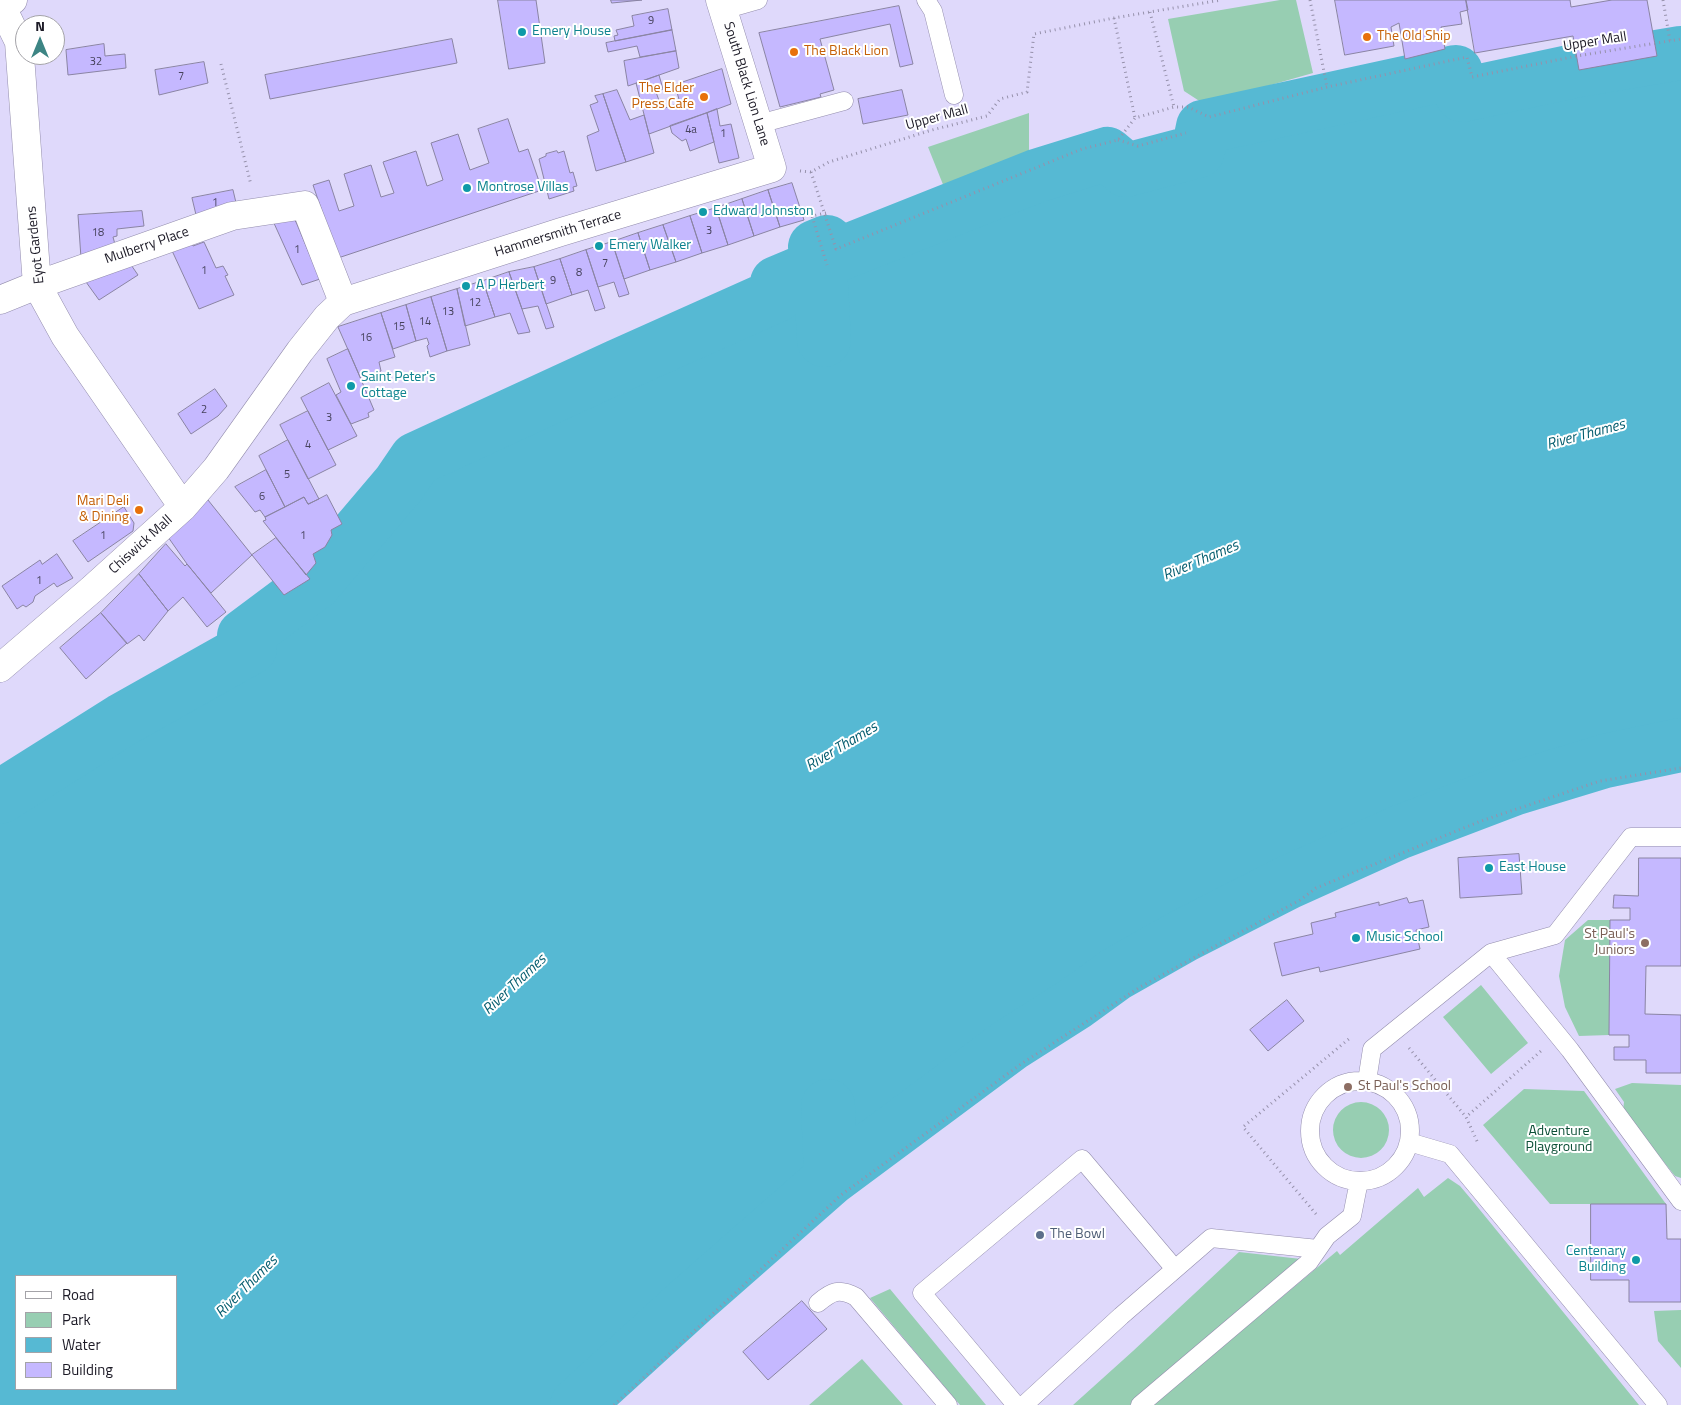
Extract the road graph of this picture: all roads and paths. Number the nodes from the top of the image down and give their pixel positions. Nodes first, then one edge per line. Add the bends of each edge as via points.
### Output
1 (758, 0) edge
2 (926, 0) edge
3 (1221, 0) edge
4 (1310, 0) edge
5 (1663, 0) edge
6 (5, 4) edge
7 (721, 5) edge
8 (1150, 12) junction
9 (1114, 18) junction
10 (1681, 39) edge
11 (1670, 41) junction
12 (221, 64) dead end
13 (1327, 87) junction
14 (954, 95) dead end
15 (844, 101) dead end
16 (1174, 107) junction
17 (1135, 118) junction
18 (758, 124) junction
19 (1186, 133) dead end
20 (1118, 140) junction
21 (772, 168) joint
22 (826, 213) junction
23 (245, 214) junction
24 (826, 265) dead end
25 (37, 284) junction
26 (0, 300) edge
27 (343, 302) junction
28 (183, 507) junction
29 (1, 664) edge
30 (1681, 768) edge
31 (1681, 837) edge
32 (1491, 953) junction
33 (1394, 1030) junction
34 (1358, 1032) dead end
35 (1542, 1051) dead end
36 (1367, 1081) junction
37 (1466, 1117) junction
38 (1478, 1141) dead end
39 (1409, 1142) junction
40 (1360, 1182) junction
41 (1681, 1201) edge
42 (1321, 1216) dead end
43 (1318, 1249) junction
44 (1175, 1268) junction
45 (818, 1303) dead end
46 (614, 1405) edge
47 (948, 1405) edge
48 (1016, 1405) edge
49 (1024, 1405) edge
50 (1140, 1405) edge
51 (1658, 1405) edge

1 - 7 lane
2 - 14 lane via 933,11
3 - 8 path, Upper Mall
4 - 13 path
5 - 11 path
6 - 25 street, Eyot Gardens via 19,42
7 - 18 street, South Black Lion Lane
8 - 9 path, Upper Mall
8 - 16 path
9 - 17 path
9 - 22 path, Upper Mall via 1034,34 1026,92 1000,100 987,116 829,162 811,172
10 - 11 path, Upper Mall
11 - 13 path, Upper Mall via 1472,77 1467,57
12 - 23 path
13 - 16 path via 1210,117 1188,107
15 - 18 lane
16 - 17 path
17 - 20 path
18 - 21 street, South Black Lion Lane
19 - 20 path via 1138,146
20 - 22 path via 1082,149 836,249
21 - 27 street, Hammersmith Terrace
22 - 24 path via 812,216
23 - 25 street, Mulberry Place
23 - 27 street, Mulberry Place via 291,201 305,205
25 - 26 street, Mulberry Place
25 - 28 street, Eyot Gardens via 65,336
27 - 28 street, Chiswick Mall via 300,351 216,469
28 - 29 street, Chiswick Mall via 91,590
30 - 46 path via 1600,782 1481,821 1362,869 1316,888 1300,900 1140,987 1021,1064 841,1195
31 - 32 lane via 1631,837 1555,935
32 - 33 lane
32 - 41 lane via 1570,1050
33 - 36 lane via 1372,1049
33 - 37 path
34 - 42 path via 1243,1127 1315,1214
35 - 37 path
36 - 39 lane via 1396,1096 1405,1109 1410,1125
36 - 40 lane via 1335,1087 1322,1097 1313,1111 1309,1128 1317,1159 1343,1179
37 - 38 path
39 - 40 lane via 1403,1158 1391,1170 1376,1179
39 - 51 lane via 1450,1154
40 - 43 lane via 1352,1216 1327,1236
43 - 44 lane via 1211,1238
43 - 50 lane via 1309,1262
44 - 48 lane via 1082,1159 922,1293
44 - 49 lane
45 - 47 lane via 830,1293 839,1291 856,1297

